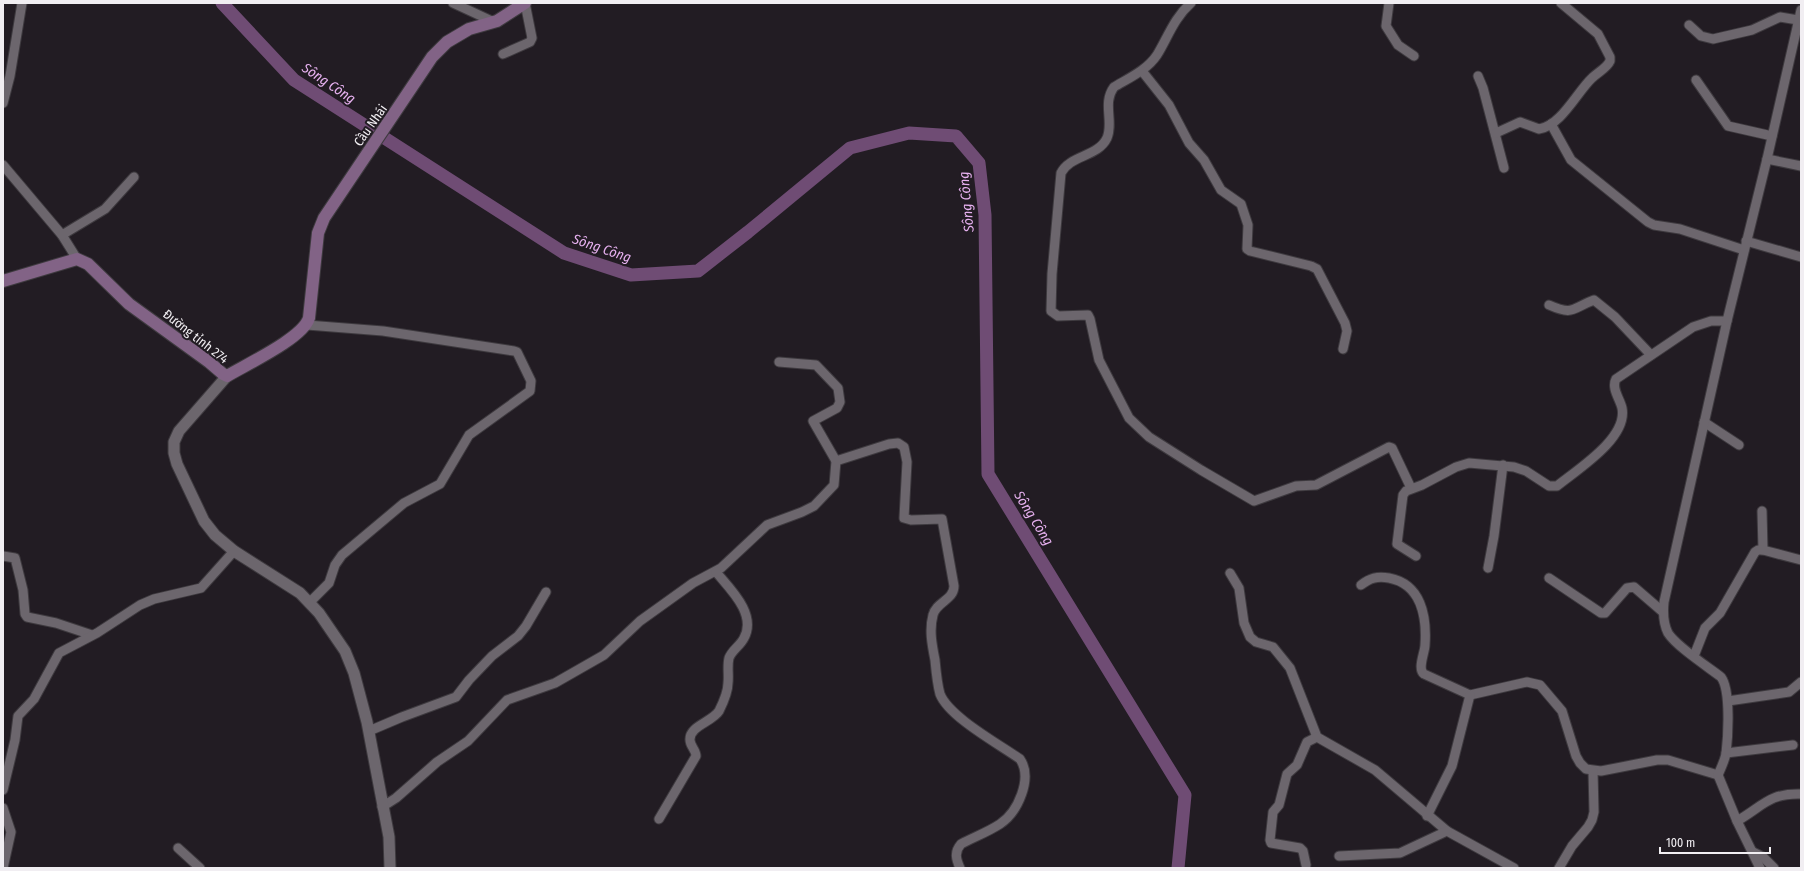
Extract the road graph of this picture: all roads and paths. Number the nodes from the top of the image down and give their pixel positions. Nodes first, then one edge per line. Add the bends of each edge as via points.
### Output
1 (22, 3) edge
2 (453, 3) edge
3 (525, 3) edge
4 (1191, 3) edge
5 (1388, 3) edge
6 (1561, 3) edge
7 (1801, 10) edge
8 (1798, 20) junction
9 (494, 22) junction
10 (1689, 25) dead end
11 (503, 54) dead end
12 (1414, 56) dead end
13 (1142, 71) junction
14 (1478, 76) dead end
15 (1696, 80) dead end
16 (3, 103) edge
17 (1551, 124) junction
18 (1496, 134) junction
19 (1772, 136) junction
20 (1767, 159) junction
21 (3, 165) edge
22 (1801, 166) edge
23 (1504, 168) dead end
24 (134, 177) dead end
25 (62, 235) junction
26 (1745, 246) junction
27 (1801, 257) edge
28 (77, 259) junction
29 (3, 281) edge
30 (1549, 305) dead end
31 (1727, 321) junction
32 (307, 325) junction
33 (1343, 349) dead end
34 (1652, 355) junction
35 (779, 362) dead end
36 (227, 376) junction
37 (1704, 422) junction
38 (1738, 445) dead end
39 (836, 461) junction
40 (1503, 465) junction
41 (1412, 488) junction
42 (1762, 511) dead end
43 (1763, 550) junction
44 (234, 551) junction
45 (3, 556) edge
46 (1416, 556) dead end
47 (1801, 560) edge
48 (1488, 568) dead end
49 (716, 572) junction
50 (1230, 573) dead end
51 (1549, 578) dead end
52 (1361, 585) dead end
53 (546, 592) dead end
54 (309, 603) junction
55 (1663, 612) junction
56 (92, 635) junction
57 (1694, 656) junction
58 (1801, 682) edge
59 (1470, 695) junction
60 (1728, 701) junction
61 (369, 731) junction
62 (1317, 737) junction
63 (1793, 745) dead end
64 (1726, 753) junction
65 (1593, 771) junction
66 (1718, 775) junction
67 (3, 790) edge
68 (1801, 794) edge
69 (382, 807) junction
70 (3, 808) edge
71 (1427, 816) junction
72 (659, 819) dead end
73 (1737, 821) junction
74 (1447, 831) junction
75 (178, 848) dead end
76 (1753, 852) junction
77 (1340, 856) dead end
78 (1306, 865) dead end
79 (4, 868) edge
80 (200, 868) edge
81 (390, 868) edge
82 (960, 868) edge
83 (1514, 868) edge
84 (1559, 868) edge
85 (1760, 868) edge
86 (1774, 868) edge

1 - 16 street
2 - 9 street
3 - 9 main road, Cầu Nhái
3 - 11 street via 532,38 530,42
4 - 13 street via 1173,23 1156,56
5 - 12 street via 1386,26 1398,45
6 - 17 street via 1598,34 1610,61
7 - 8 street
8 - 10 street via 1780,17 1752,30 1714,39 1701,36
8 - 19 street
9 - 32 main road, Cầu Nhái via 468,29 447,42 432,57 324,218 318,234
13 - 33 street via 1169,105 1189,143 1204,160 1221,190 1241,204 1248,225 1247,249 1311,266 1320,273 1345,323 1347,331
13 - 41 street via 1114,87 1110,93 1109,131 1102,144 1068,163 1061,173 1051,311 1058,316 1088,315 1100,360 1129,418 1149,436 1254,502 1296,486 1316,485 1389,447 1392,448
14 - 18 street
15 - 19 street via 1728,126
17 - 18 street via 1539,129 1520,122
17 - 26 street via 1571,160 1648,222
18 - 23 street
19 - 20 street
20 - 22 street
20 - 26 street
21 - 25 street
24 - 25 street via 106,209
25 - 28 street
26 - 27 street
26 - 31 street
28 - 29 main road
28 - 36 main road, Đường tỉnh 274 via 88,264 129,304
30 - 34 street via 1564,311 1594,300 1615,317
31 - 34 street via 1711,321 1693,327
31 - 37 street
32 - 36 main road, Đường tỉnh 274 via 276,348
32 - 54 street via 383,331 514,350 518,352 532,386 530,391 469,435 440,484 404,503 342,555 329,583
34 - 40 street via 1614,382 1623,415 1616,435 1557,486 1549,486 1526,471
35 - 39 street via 816,365 838,388 840,402 837,408 813,421
36 - 44 street via 179,431 174,442 174,453 204,521 215,535
37 - 38 street
37 - 55 street
39 - 49 street via 834,485 814,506 767,525
39 - 82 street via 889,444 898,443 904,447 907,462 904,518 942,519 954,586 952,594 933,615 932,639 940,694 965,722 1020,759 1026,771 1020,799 1005,820 957,848 956,858
40 - 41 street via 1463,464
40 - 48 street
41 - 46 street via 1406,491 1402,498 1396,540 1399,546
42 - 43 street
43 - 47 street
43 - 57 street via 1755,552 1720,613 1705,628
44 - 54 street via 285,582
44 - 56 street via 202,588 154,599
45 - 56 street via 15,558 27,617
49 - 69 street via 693,583 640,621 604,655 555,683 507,700 468,741 437,762
49 - 72 street via 744,609 744,639 730,657 728,685 720,710 709,722 690,734 696,756
50 - 62 street via 1239,588 1244,623 1250,637 1256,642 1273,647 1290,668
51 - 55 street via 1601,613 1606,613 1627,588 1631,587
52 - 59 street via 1370,578 1389,578 1408,585 1415,592 1423,609 1425,625 1421,672
53 - 61 street via 518,636 492,656 456,697
54 - 61 street via 345,651 354,673
55 - 57 street via 1668,632
56 - 67 street via 59,653 34,699 20,712
57 - 60 street via 1721,677 1727,689
58 - 60 street via 1789,692
59 - 65 street via 1527,682 1540,685 1562,711 1580,764
59 - 71 street via 1452,766
60 - 64 street
61 - 69 street
62 - 71 street via 1376,770
62 - 78 street via 1307,742 1297,765 1287,774 1279,805 1273,812 1270,840 1272,843 1300,848 1304,851
63 - 64 street
64 - 66 street
65 - 66 street via 1668,760
65 - 84 street via 1592,820
66 - 73 street
68 - 73 street via 1774,796
69 - 81 street via 388,837
70 - 79 street via 11,832
71 - 74 street
73 - 76 street
74 - 77 street via 1400,853
74 - 83 street
75 - 80 street
76 - 85 street
76 - 86 street via 1764,857

